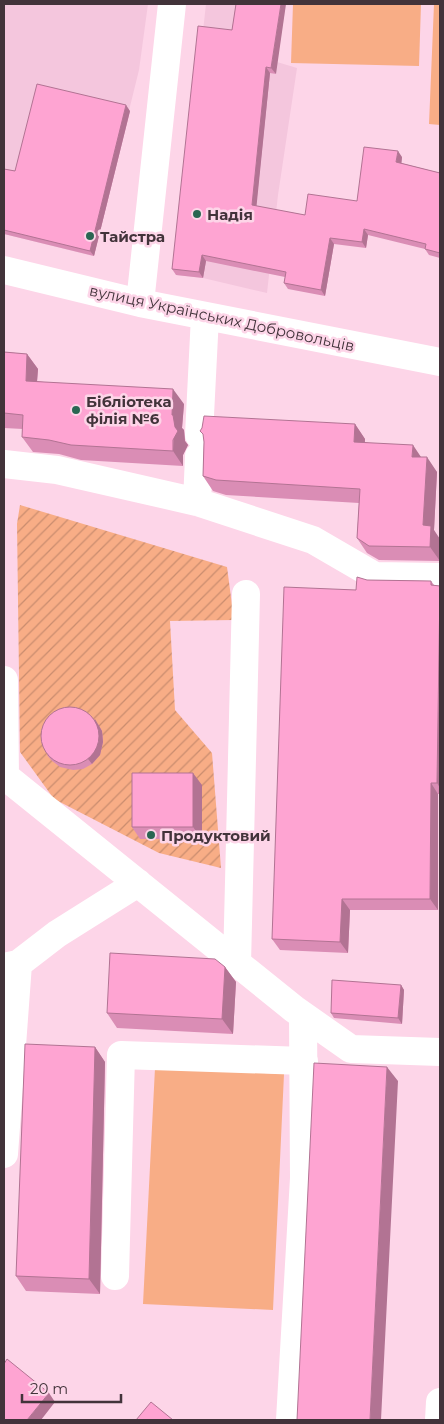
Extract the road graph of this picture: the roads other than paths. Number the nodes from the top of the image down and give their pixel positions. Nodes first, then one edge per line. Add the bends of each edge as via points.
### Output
1 (172, 4) edge
2 (4, 270) edge
3 (140, 303) junction
4 (205, 316) junction
5 (440, 362) edge
6 (4, 464) edge
7 (197, 502) junction
8 (440, 577) edge
9 (246, 594) dead end
10 (4, 680) edge
11 (4, 777) edge
12 (138, 883) junction
13 (237, 964) junction
14 (11, 965) edge
15 (303, 1016) junction
16 (440, 1052) edge
17 (304, 1061) junction
18 (4, 1154) edge
19 (115, 1276) dead end
20 (440, 1402) edge
21 (290, 1420) edge
22 (439, 1420) edge

1 - 3 street
2 - 3 street, вулиця Українських Добровольців
3 - 4 street, вулиця Українських Добровольців
4 - 5 street, вулиця Українських Добровольців
4 - 7 street
6 - 7 street via 58,470
7 - 8 street via 313,540 375,576
9 - 13 street
10 - 11 street
11 - 12 street
12 - 13 street
12 - 14 street
13 - 15 street
14 - 18 street
15 - 16 street via 351,1049
15 - 17 street
17 - 19 street via 121,1055
17 - 21 street via 304,1178
20 - 22 street

